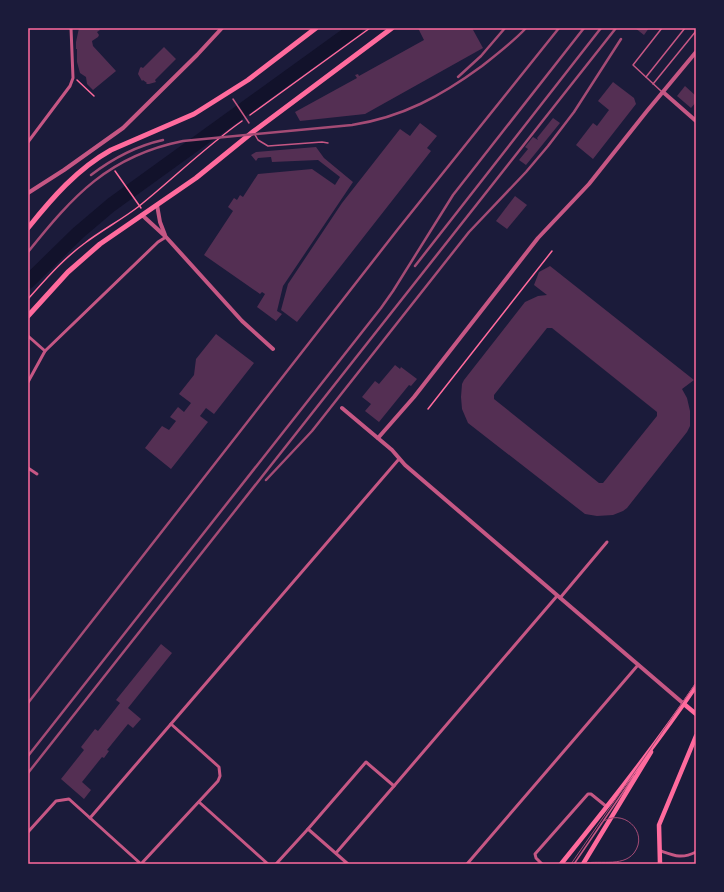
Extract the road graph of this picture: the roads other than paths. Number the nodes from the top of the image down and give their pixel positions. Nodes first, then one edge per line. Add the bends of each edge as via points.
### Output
1 (71, 28) edge
2 (222, 28) edge
3 (316, 28) edge
4 (392, 28) edge
5 (662, 28) edge
6 (685, 28) edge
7 (696, 31) edge
8 (696, 52) edge
9 (646, 77) junction
10 (654, 84) junction
11 (663, 92) junction
12 (233, 99) dead end
13 (696, 121) edge
14 (249, 123) dead end
15 (254, 131) junction
16 (28, 142) edge
17 (328, 143) dead end
18 (28, 193) edge
19 (157, 205) junction
20 (142, 215) junction
21 (28, 228) edge
22 (166, 237) junction
23 (28, 316) edge
24 (28, 336) edge
25 (273, 349) dead end
26 (45, 351) junction
27 (28, 382) edge
28 (342, 408) dead end
29 (378, 438) junction
30 (399, 459) junction
31 (28, 468) edge
32 (36, 474) dead end
33 (607, 542) dead end
34 (558, 597) junction
35 (638, 665) junction
36 (696, 686) edge
37 (684, 704) junction
38 (696, 714) edge
39 (171, 724) junction
40 (696, 736) edge
41 (655, 745) junction
42 (394, 786) junction
43 (199, 802) junction
44 (607, 806) junction
45 (90, 818) junction
46 (308, 829) junction
47 (28, 832) edge
48 (660, 852) junction
49 (696, 852) edge
50 (336, 853) junction
51 (141, 864) edge
52 (268, 864) edge
53 (276, 864) edge
54 (348, 864) edge
55 (467, 864) edge
56 (542, 864) edge
57 (561, 864) edge
58 (574, 864) edge
59 (583, 864) edge
60 (660, 864) edge

1 - 16 street via 73,78 70,86
2 - 18 street via 123,128
3 - 21 main road via 248,80 194,114 98,158 70,180
4 - 15 main road
5 - 9 lane via 633,65
6 - 9 lane
7 - 10 lane
8 - 11 street
9 - 10 lane
10 - 11 lane
11 - 13 street
11 - 29 street via 586,187 538,238 414,397
12 - 14 lane
15 - 17 lane via 256,138 268,146
15 - 19 main road via 196,178
19 - 20 main road
19 - 22 street
20 - 22 street
20 - 23 main road via 100,244 68,272
22 - 25 street via 242,321
22 - 26 street
24 - 26 street
26 - 27 street
28 - 29 street
29 - 30 street
30 - 34 street
30 - 39 street
31 - 32 street
33 - 34 street
34 - 35 street
34 - 42 street
35 - 37 street
35 - 55 street
36 - 37 main road
37 - 38 main road
37 - 41 main road
39 - 43 street via 219,767 218,781
39 - 45 street
40 - 48 main road via 660,825
41 - 44 main road
41 - 58 lane
41 - 59 main road
42 - 46 street via 366,762
42 - 50 street
43 - 51 street
43 - 52 street
44 - 56 street via 588,794 535,854
44 - 57 main road
45 - 47 street via 69,799 56,801
45 - 51 street
46 - 50 street
46 - 53 street
48 - 49 street via 682,857
48 - 60 main road
50 - 54 street

